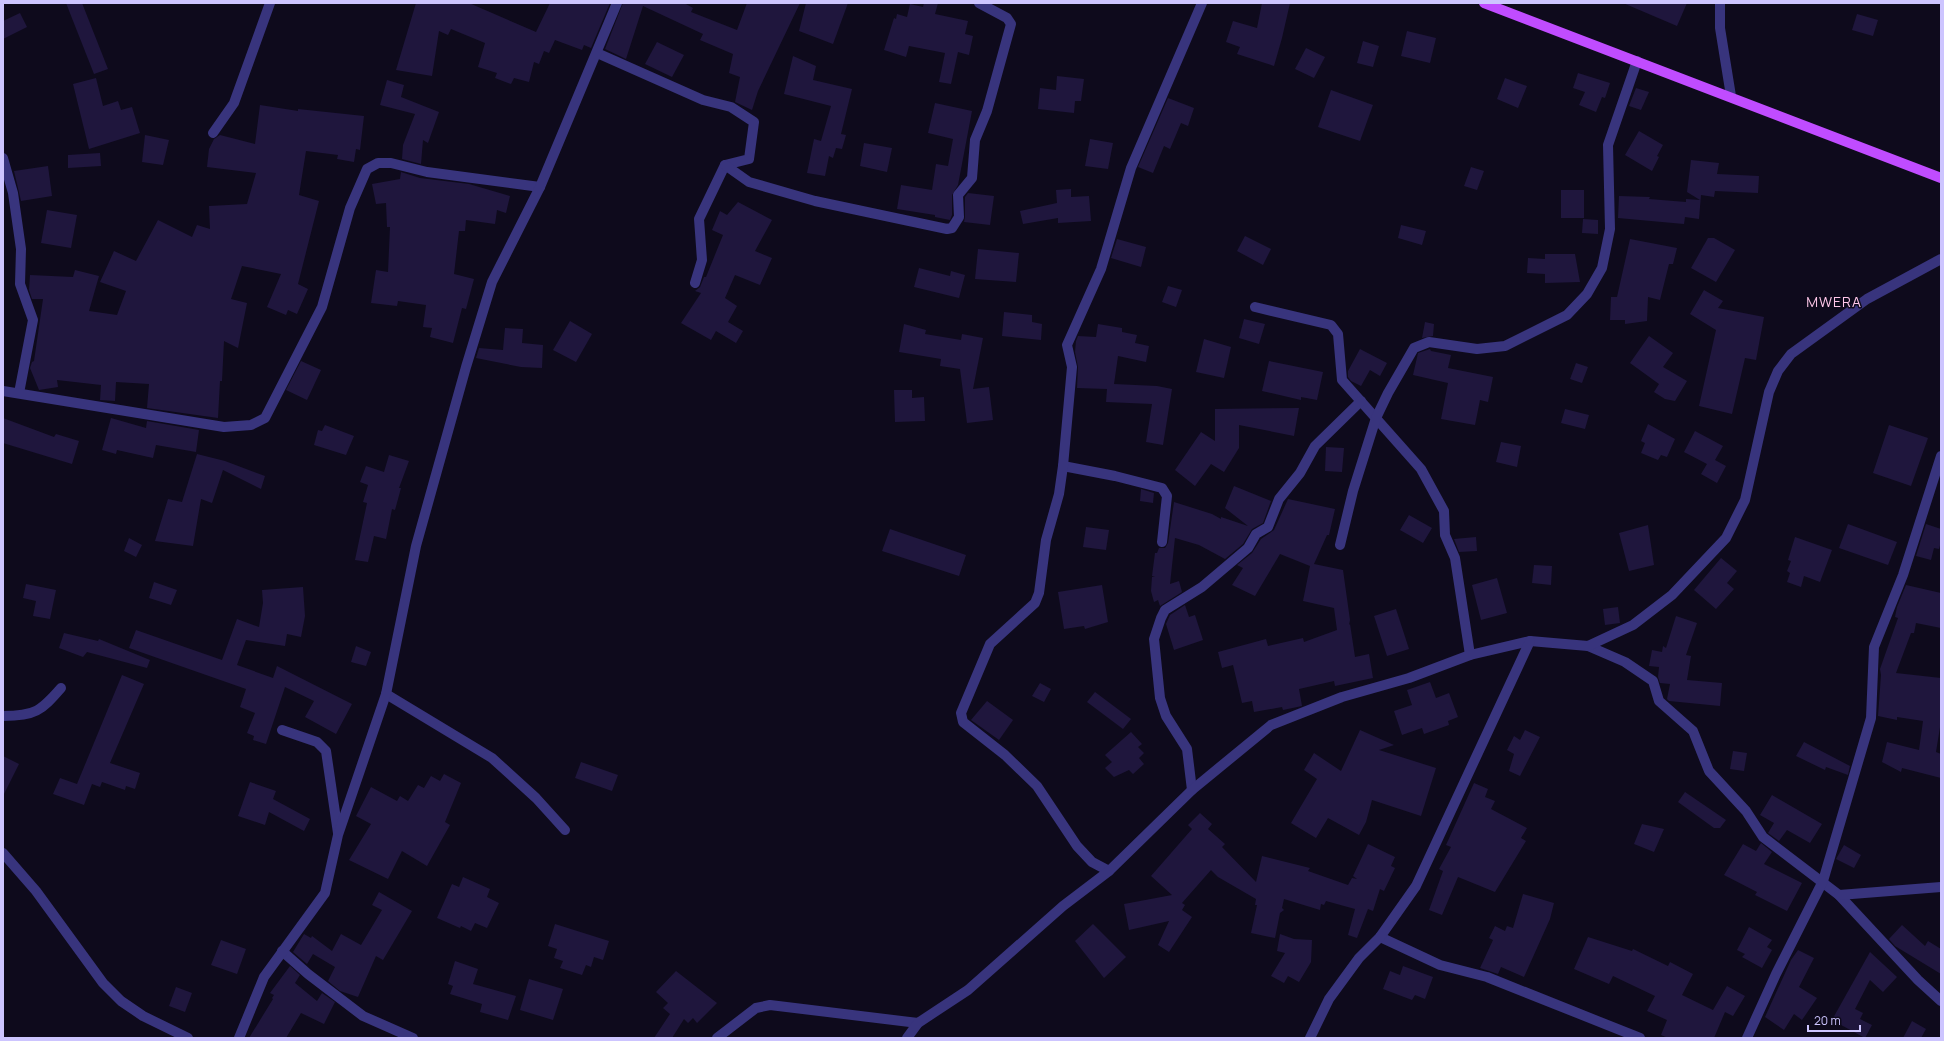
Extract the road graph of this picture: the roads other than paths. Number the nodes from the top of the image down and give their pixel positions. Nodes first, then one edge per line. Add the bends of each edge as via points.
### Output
1 (270, 3) edge
2 (617, 3) edge
3 (979, 3) edge
4 (1202, 3) edge
5 (1484, 3) edge
6 (1720, 3) edge
7 (597, 53) junction
8 (1637, 61) junction
9 (1731, 96) junction
10 (213, 133) dead end
11 (3, 158) edge
12 (725, 164) junction
13 (1941, 178) edge
14 (540, 187) junction
15 (1941, 259) edge
16 (695, 283) dead end
17 (1256, 307) dead end
18 (3, 391) edge
19 (19, 393) junction
20 (1361, 401) junction
21 (1376, 418) junction
22 (1941, 456) edge
23 (1063, 466) junction
24 (1162, 542) dead end
25 (1340, 545) dead end
26 (1530, 641) junction
27 (1588, 646) junction
28 (1470, 655) junction
29 (61, 688) dead end
30 (386, 694) junction
31 (3, 716) edge
32 (282, 730) dead end
33 (1192, 790) junction
34 (565, 830) dead end
35 (338, 835) junction
36 (3, 853) edge
37 (1109, 871) junction
38 (1823, 881) junction
39 (1941, 887) edge
40 (1839, 895) junction
41 (1380, 937) junction
42 (282, 951) junction
43 (1941, 1001) edge
44 (918, 1023) junction
45 (188, 1038) edge
46 (239, 1038) edge
47 (413, 1038) edge
48 (717, 1038) edge
49 (907, 1038) edge
50 (1310, 1038) edge
51 (1640, 1038) edge
52 (1747, 1038) edge

1 - 10 street via 234,103
2 - 7 street
3 - 12 street via 1007,18 1011,24 987,111 976,140 972,178 958,195 959,218 952,228 808,199 749,182
4 - 23 street via 1131,168 1101,269 1067,345 1072,368
5 - 8 main road
6 - 9 street via 1720,28
7 - 12 street via 696,98 731,107 754,122 749,159
7 - 14 street
8 - 9 main road
8 - 21 street via 1608,145 1610,229 1602,268 1587,294 1567,315 1505,346 1477,349 1429,342 1414,348
9 - 13 main road
11 - 19 street via 13,193 21,249 20,284 33,320
12 - 16 street via 699,219 702,260
14 - 19 street via 427,172 391,163 378,163 368,170 350,208 322,307 265,418 251,425 224,428
14 - 30 street via 492,282 468,360 416,546
15 - 27 street via 1867,299 1791,354 1778,371 1769,392 1745,500 1726,538 1672,595 1633,625
17 - 20 street via 1331,325 1338,334 1342,380
18 - 19 street
20 - 21 street
20 - 33 street via 1315,446 1300,473 1279,499 1268,527 1256,534 1248,548 1202,587 1166,610 1161,618 1154,638 1160,698 1166,716 1187,749
21 - 25 street via 1353,491
21 - 28 street via 1421,469 1444,511 1445,535 1455,558
22 - 38 street via 1903,575 1874,647 1871,718
23 - 24 street via 1162,488 1167,496
23 - 37 street via 1035,603 990,644 961,713 963,722 1005,755 1036,786 1092,862
26 - 27 street
26 - 28 street
26 - 41 street via 1416,886
27 - 38 street via 1625,662 1653,681 1659,700 1693,731 1710,771 1746,811 1763,837
28 - 33 street via 1409,678 1342,697 1270,725
29 - 31 street via 43,708 22,716
30 - 34 street via 492,758 536,798
30 - 35 street
32 - 35 street via 317,742 326,751
33 - 37 street
35 - 42 street via 325,892
36 - 45 street via 36,891 103,983 121,1001 143,1016
37 - 44 street via 1063,906 968,990
38 - 40 street
38 - 52 street
39 - 40 street
40 - 43 street via 1918,980
41 - 50 street via 1359,958 1328,999
41 - 51 street via 1440,965 1488,977
42 - 46 street via 264,977
42 - 47 street via 363,1016
44 - 48 street via 770,1005 756,1008
44 - 49 street

